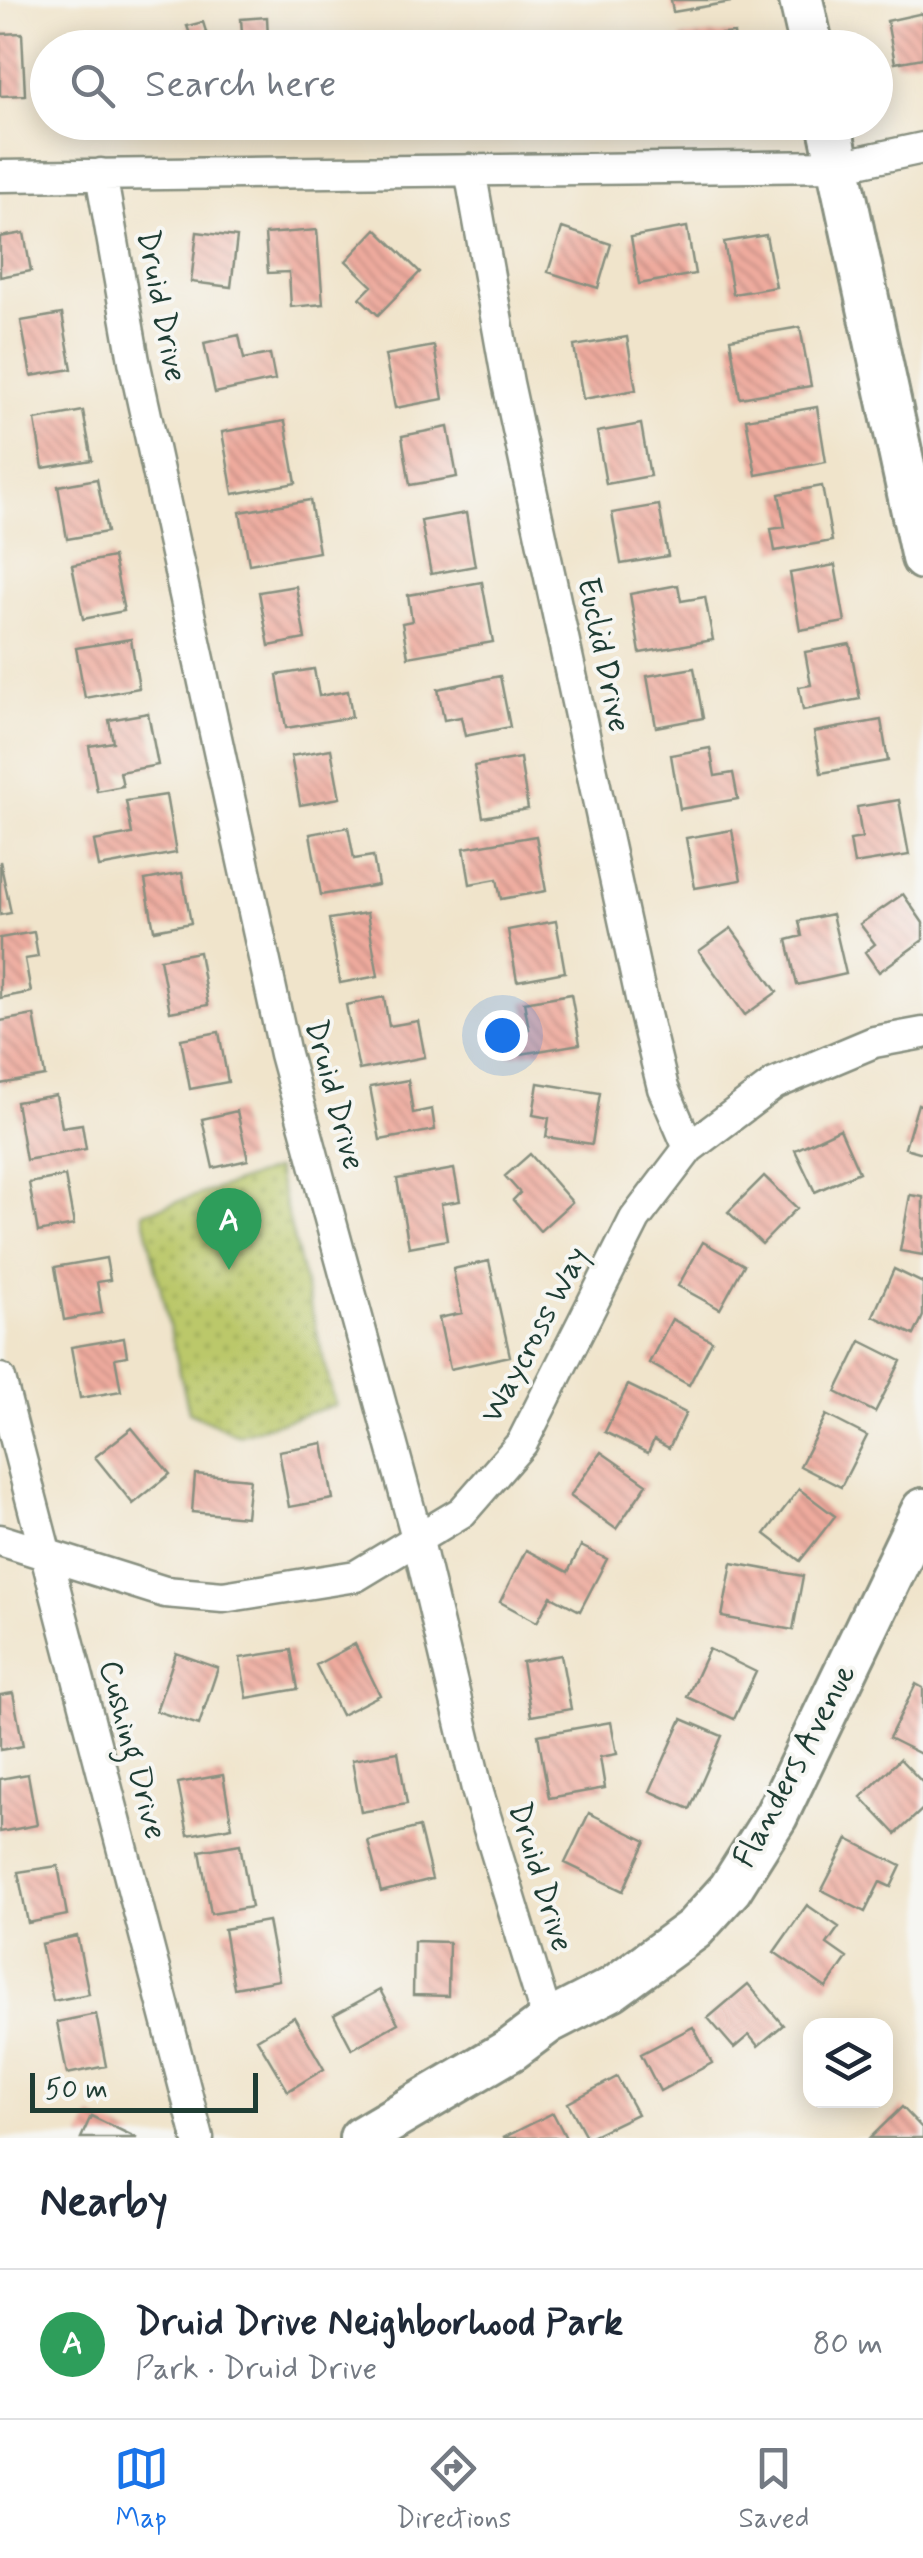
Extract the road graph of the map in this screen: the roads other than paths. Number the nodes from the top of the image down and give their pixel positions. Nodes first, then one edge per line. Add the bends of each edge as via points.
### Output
1 (801, 0) edge
2 (808, 30) edge
3 (834, 140) edge
4 (923, 148) edge
5 (840, 166) junction
6 (470, 170) junction
7 (101, 174) junction
8 (0, 176) edge
9 (923, 558) edge
10 (923, 1032) edge
11 (689, 1148) junction
12 (0, 1379) edge
13 (923, 1510) edge
14 (0, 1540) edge
15 (418, 1541) junction
16 (44, 1552) junction
17 (548, 2022) junction
18 (198, 2138) edge
19 (360, 2138) edge

1 - 2 street
3 - 5 street
4 - 5 street
5 - 6 street
5 - 9 street
6 - 7 street
6 - 11 street, Euclid Drive via 508,383 641,998 664,1088
7 - 8 street
7 - 15 street, Druid Drive via 134,361 286,1054
10 - 11 street, Waycross Way via 874,1042 774,1084
11 - 15 street, Waycross Way via 635,1219 522,1443 462,1512
12 - 16 street, Cushing Drive
13 - 17 street, Flanders Avenue via 776,1816 730,1889 694,1929 612,1989
14 - 16 street, Waycross Way
15 - 16 street, Waycross Way via 356,1576 222,1597 165,1592
15 - 17 street, Druid Drive via 478,1793
16 - 18 street, Cushing Drive
17 - 19 street, Flanders Avenue

